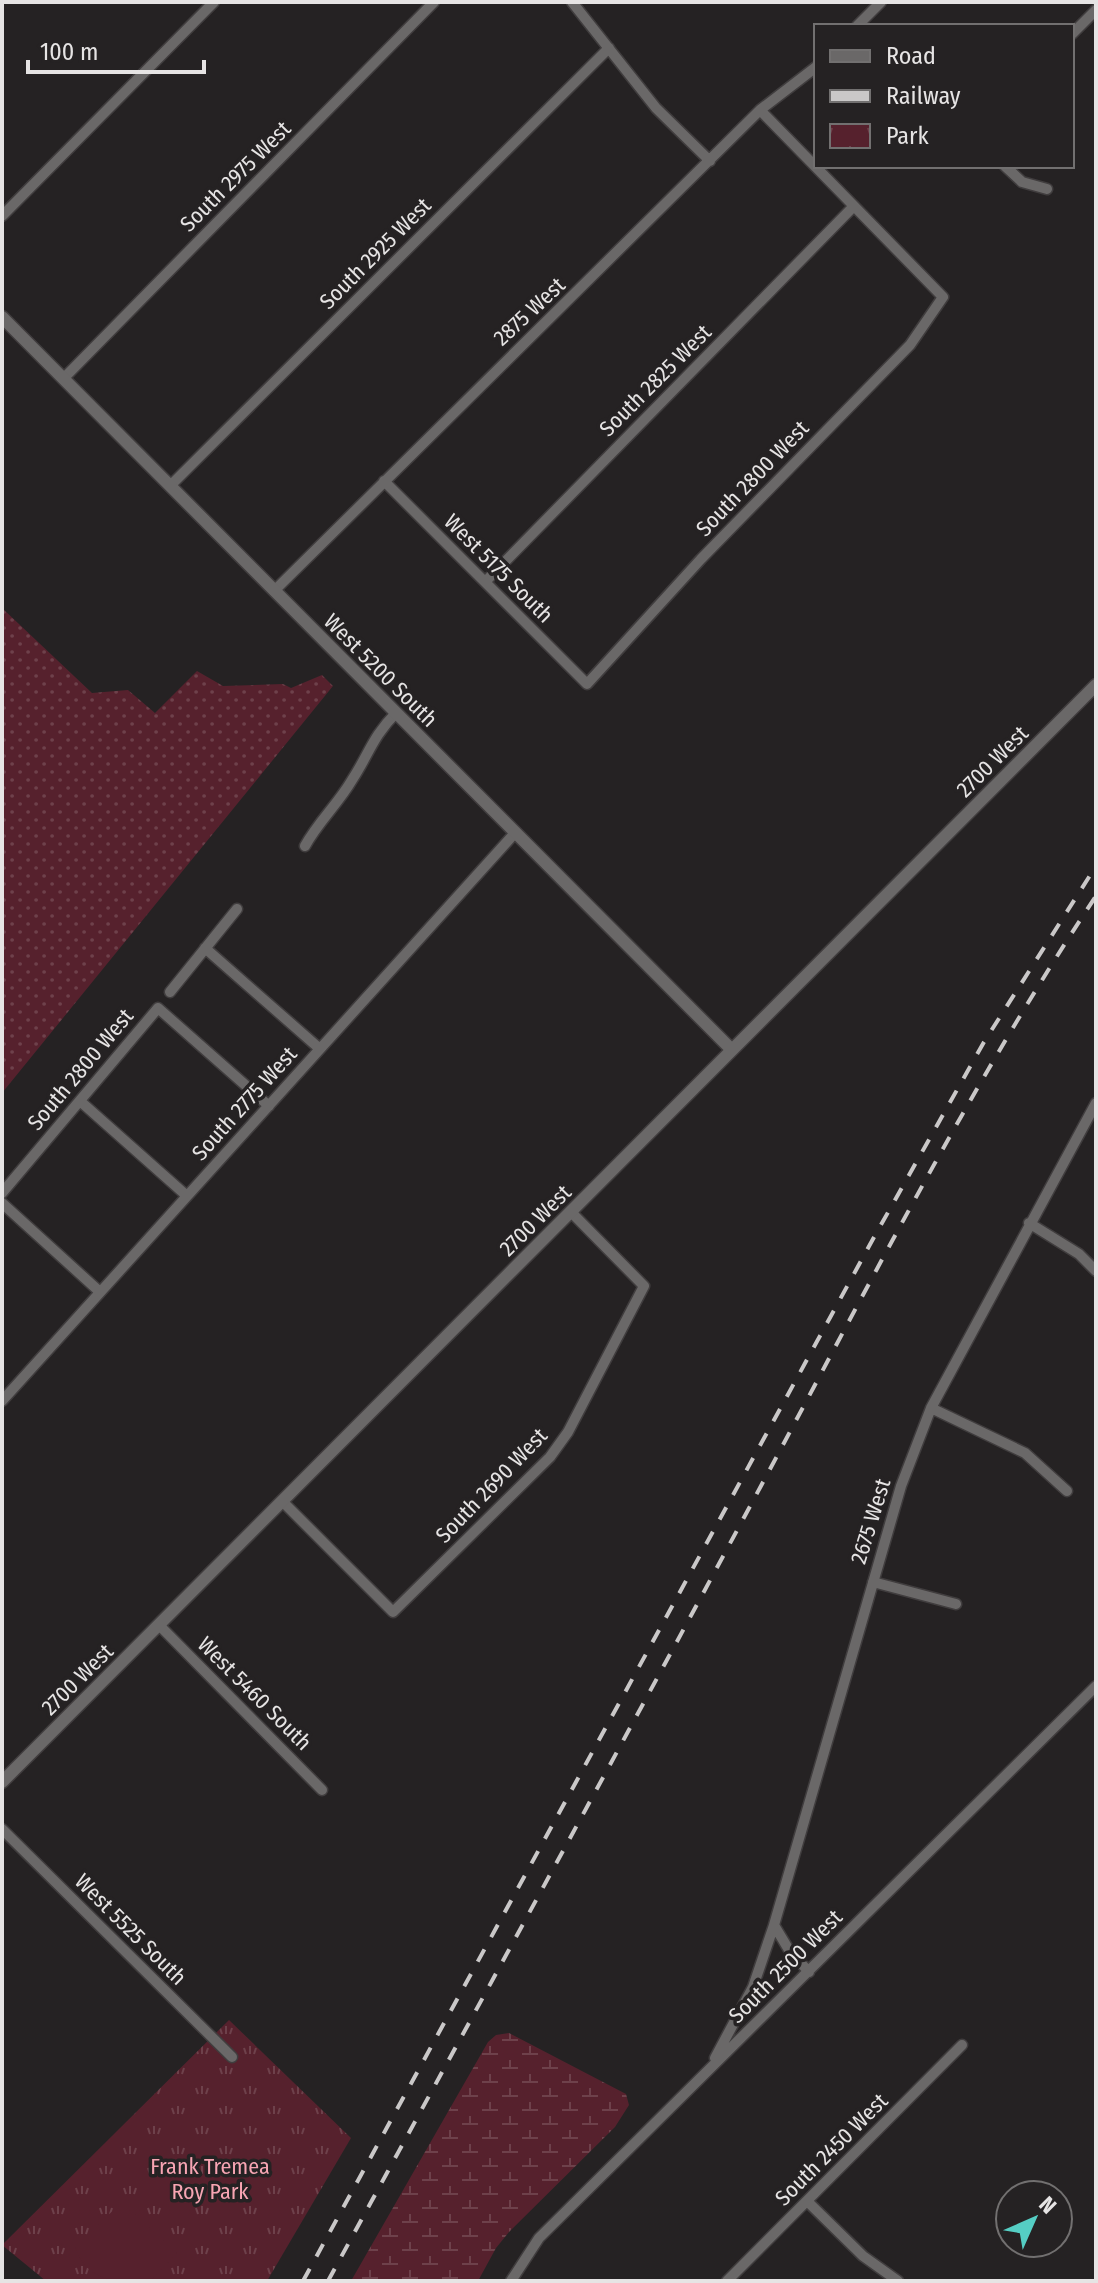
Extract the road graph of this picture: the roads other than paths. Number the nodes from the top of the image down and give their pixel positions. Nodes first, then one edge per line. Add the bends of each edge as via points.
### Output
1 (214, 2) edge
2 (434, 2) edge
3 (572, 2) edge
4 (881, 2) edge
5 (1096, 10) edge
6 (863, 24) edge
7 (1074, 32) edge
8 (609, 48) junction
9 (814, 69) edge
10 (760, 110) junction
11 (710, 161) junction
12 (814, 165) edge
13 (817, 168) edge
14 (1007, 168) edge
15 (1047, 189) dead end
16 (854, 206) junction
17 (2, 216) edge
18 (2, 317) edge
19 (63, 379) junction
20 (384, 481) junction
21 (170, 486) junction
22 (485, 582) junction
23 (274, 591) junction
24 (587, 684) joint
25 (1096, 685) edge
26 (396, 713) junction
27 (515, 833) junction
28 (305, 846) dead end
29 (237, 909) dead end
30 (205, 948) junction
31 (170, 992) dead end
32 (320, 1049) junction
33 (732, 1050) junction
34 (80, 1101) junction
35 (1096, 1103) edge
36 (269, 1106) junction
37 (2, 1193) edge
38 (187, 1196) junction
39 (2, 1203) edge
40 (571, 1212) junction
41 (1029, 1223) junction
42 (1096, 1271) edge
43 (100, 1292) junction
44 (4, 1395) edge
45 (931, 1408) junction
46 (1067, 1491) dead end
47 (282, 1501) junction
48 (873, 1582) junction
49 (956, 1604) dead end
50 (159, 1625) junction
51 (1096, 1686) edge
52 (2, 1782) edge
53 (322, 1790) dead end
54 (2, 1829) edge
55 (774, 1925) junction
56 (809, 1972) junction
57 (962, 2045) dead end
58 (232, 2057) dead end
59 (710, 2068) junction
60 (807, 2201) junction
61 (511, 2281) edge
62 (727, 2281) edge
63 (898, 2281) edge

1 - 17 street
2 - 19 street, South 2975 West
3 - 8 street
4 - 6 street
5 - 7 street
8 - 11 street via 656,108
8 - 21 street, South 2925 West
9 - 10 street, 2875 West
10 - 11 street, 2875 West
10 - 12 street
11 - 20 street, 2875 West
13 - 16 street
14 - 15 street via 1022,182
16 - 22 street, South 2825 West
16 - 24 street, South 2800 West via 943,297 910,345
18 - 19 street, West 5200 South
19 - 21 street, West 5200 South
20 - 22 street, West 5175 South
20 - 23 street, 2875 West
21 - 23 street, West 5200 South
22 - 24 street, West 5175 South
23 - 26 street, West 5200 South
25 - 33 street, 2700 West
26 - 27 street, West 5200 South
26 - 28 street via 376,732 350,784
27 - 32 street, South 2775 West
27 - 33 street, West 5200 South
29 - 30 street
30 - 31 street
30 - 32 street
32 - 36 street, South 2775 West
33 - 40 street, 2700 West
34 - 36 street, South 2800 West via 158,1008
34 - 37 street, South 2800 West
34 - 38 street
35 - 41 street, 2675 West
36 - 38 street, South 2775 West
38 - 43 street, South 2775 West
39 - 43 street
40 - 47 street, 2700 West
40 - 47 street, South 2690 West via 644,1286 550,1457 393,1612
41 - 42 street
41 - 45 street, 2675 West
43 - 44 street, South 2775 West
45 - 46 street via 1025,1453
45 - 48 street, 2675 West
47 - 50 street, 2700 West
48 - 49 street
48 - 55 street, 2675 West
50 - 52 street, 2700 West
50 - 53 street, West 5460 South
51 - 56 street, South 2500 West
54 - 58 street, West 5525 South
55 - 56 street
55 - 59 street, 2675 West via 753,1987
56 - 59 street, South 2500 West
57 - 60 street, South 2450 West
59 - 61 street, South 2500 West via 539,2238
60 - 62 street, South 2450 West
60 - 63 street via 863,2256

